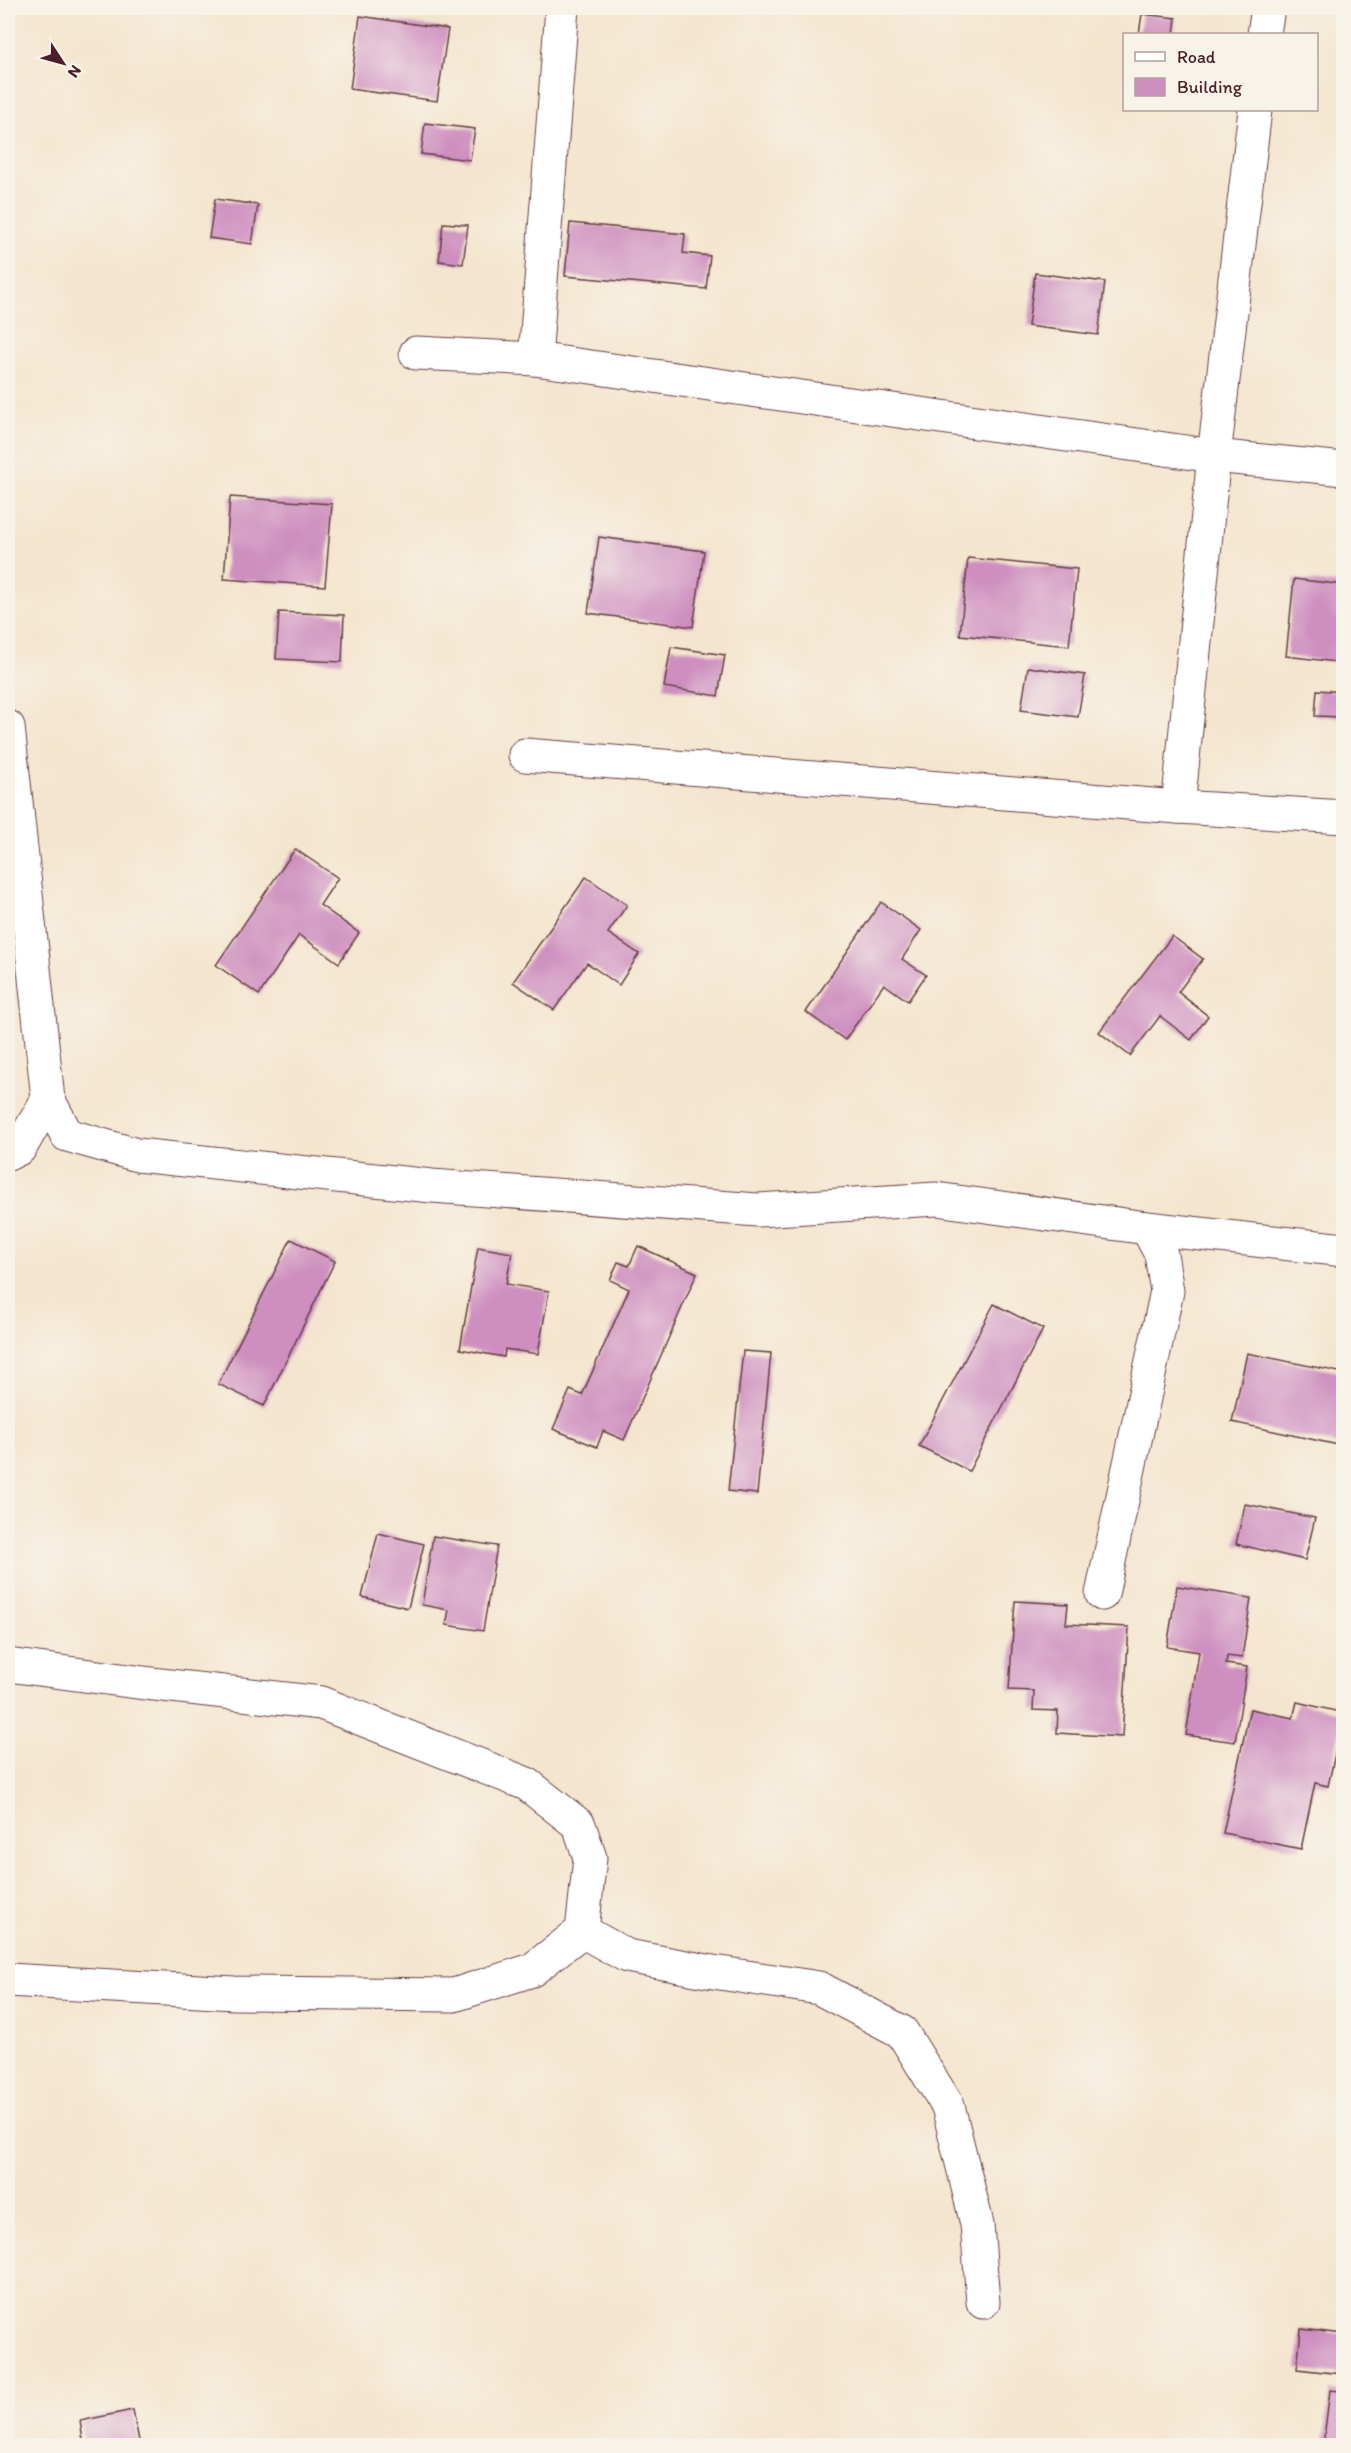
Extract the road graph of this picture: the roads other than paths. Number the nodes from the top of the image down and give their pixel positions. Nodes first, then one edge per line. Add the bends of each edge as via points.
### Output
1 (562, 8) edge
2 (1268, 8) edge
3 (1264, 33) edge
4 (1256, 111) edge
5 (416, 354) dead end
6 (535, 359) junction
7 (1214, 456) junction
8 (1344, 469) edge
9 (8, 727) edge
10 (525, 755) dead end
11 (1178, 807) junction
12 (1344, 817) edge
13 (48, 1099) junction
14 (8, 1154) edge
15 (1147, 1228) junction
16 (1344, 1250) edge
17 (1102, 1594) dead end
18 (8, 1665) edge
19 (582, 1930) junction
20 (8, 1980) edge
21 (983, 2302) dead end

1 - 6 street
2 - 3 street
4 - 7 street
5 - 6 street
6 - 7 street
7 - 8 street
7 - 11 street
9 - 13 street
10 - 11 street
11 - 12 street
13 - 14 street via 20,1148
13 - 15 street via 67,1135 137,1155 432,1186 758,1210 936,1199
15 - 16 street
15 - 17 street via 1161,1254 1167,1291
18 - 19 street via 321,1703 527,1784 579,1824 590,1858
19 - 20 street via 532,1970 454,1995 234,1993
19 - 21 street via 627,1956 819,1988 902,2032 948,2106 977,2224

